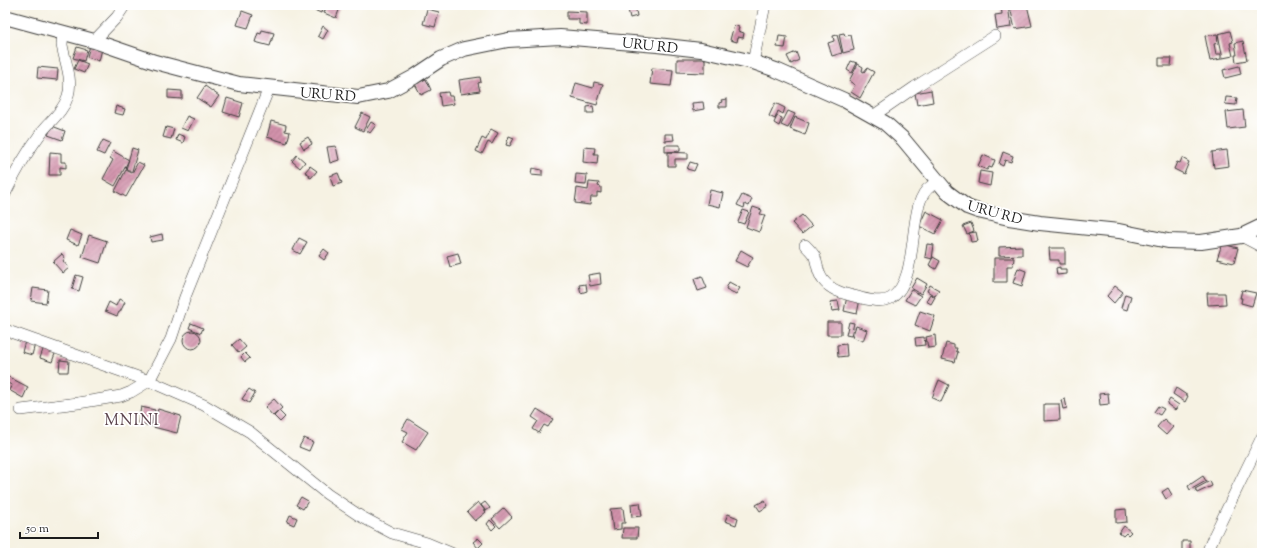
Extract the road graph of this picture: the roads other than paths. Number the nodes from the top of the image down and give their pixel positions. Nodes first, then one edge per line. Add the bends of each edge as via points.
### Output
1 (125, 5) edge
2 (765, 5) edge
3 (5, 17) edge
4 (63, 33) junction
5 (995, 36) dead end
6 (94, 41) junction
7 (753, 62) junction
8 (269, 88) junction
9 (873, 116) junction
10 (939, 182) junction
11 (5, 194) edge
12 (1262, 226) edge
13 (1241, 236) junction
14 (806, 245) dead end
15 (1262, 247) edge
16 (5, 330) edge
17 (149, 381) junction
18 (21, 410) dead end
19 (1262, 437) edge
20 (451, 553) edge
21 (1207, 553) edge

1 - 6 street
2 - 7 street
3 - 4 street, URU RD
4 - 6 street, URU RD
4 - 11 street via 62,44 69,78 68,96 62,108 20,164
5 - 9 street
6 - 8 street, URU RD via 156,62 239,84
7 - 8 street, URU RD via 701,50 618,41 560,38 508,40 464,49 441,59 388,91 358,97
7 - 9 street, URU RD via 805,82
8 - 17 street via 185,296 171,339
9 - 10 street, URU RD via 903,139
10 - 13 street, URU RD via 947,192 967,207 1009,218 1119,231 1168,241 1201,242
10 - 14 street via 930,186 921,199 906,275 898,291 890,299 869,300 842,293 829,286 821,279 814,256
12 - 13 street, URU RD
13 - 15 street
16 - 17 street
17 - 18 street via 121,396
17 - 20 street via 204,406 250,432 360,516 392,533
19 - 21 street

